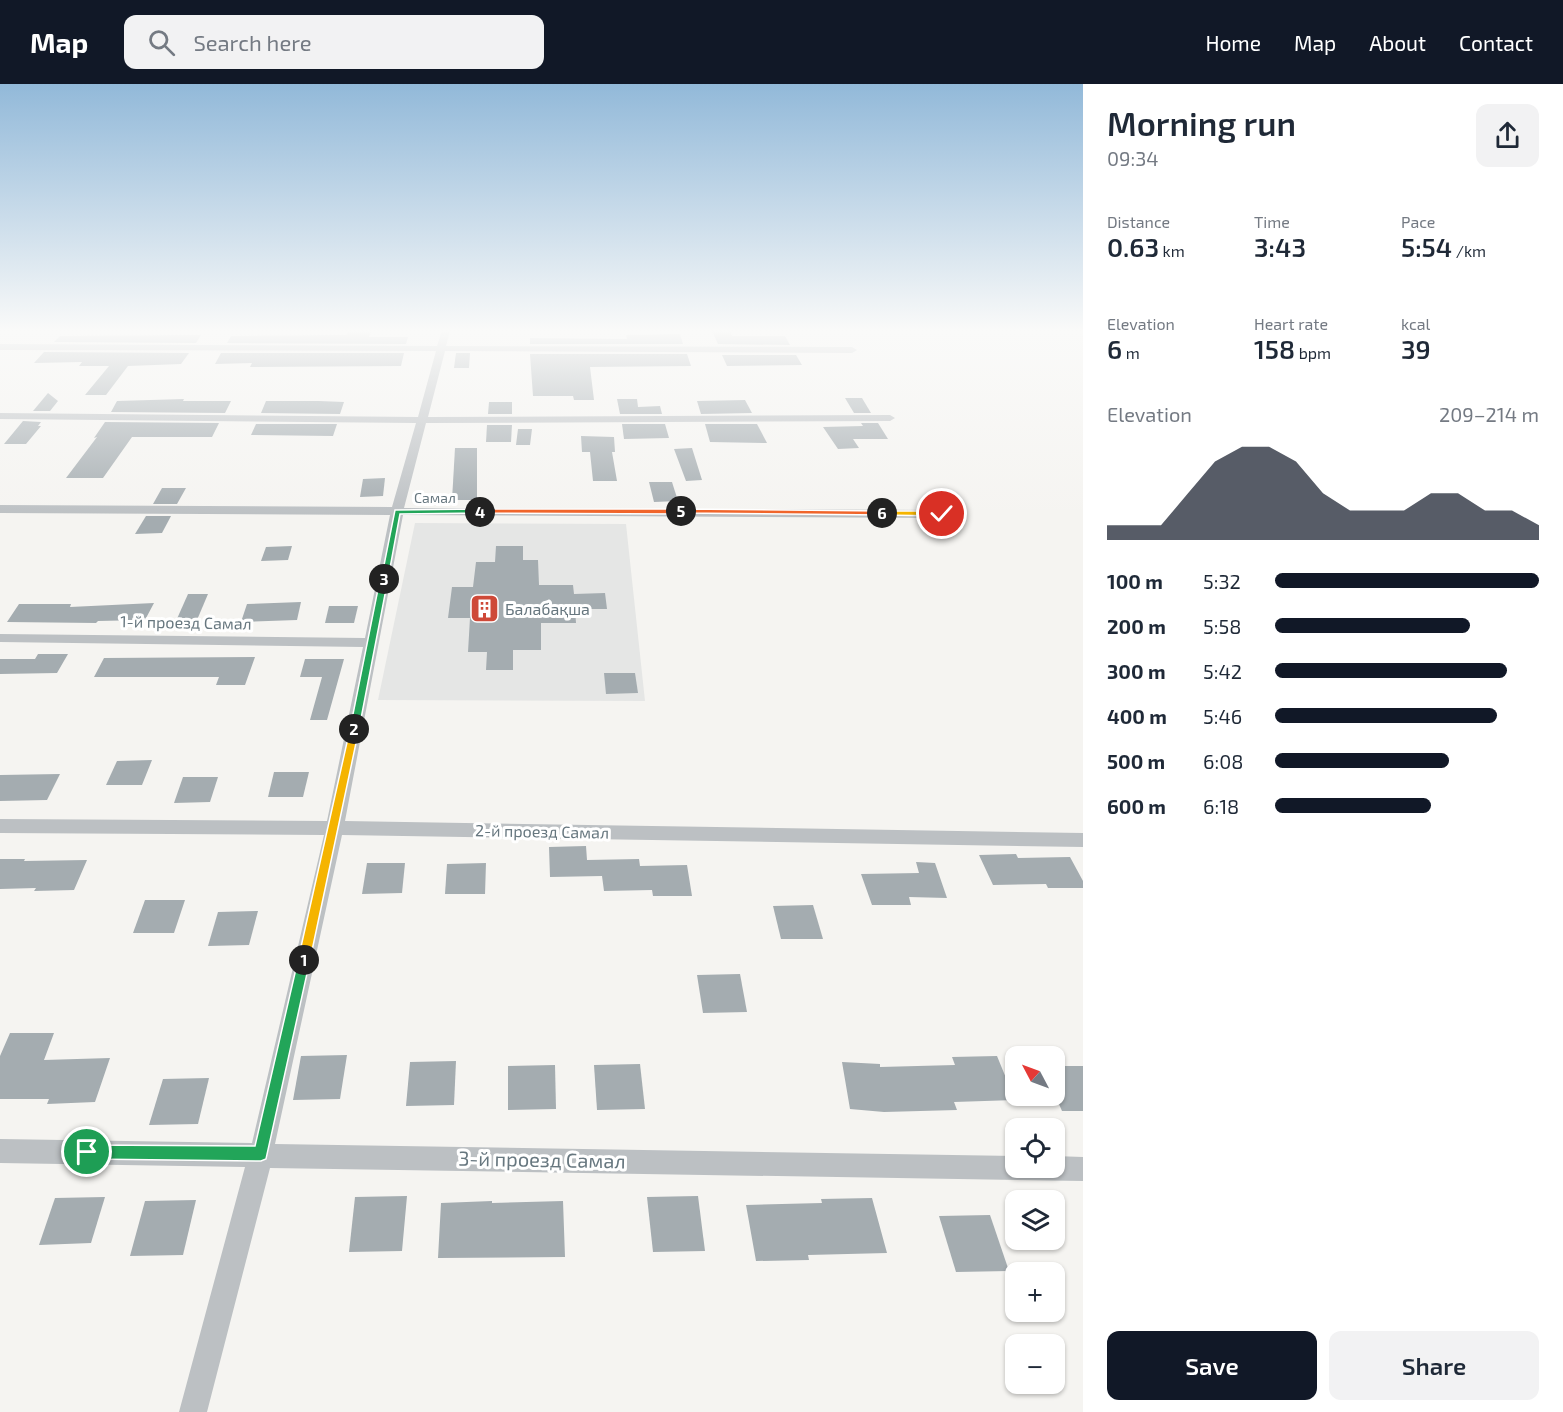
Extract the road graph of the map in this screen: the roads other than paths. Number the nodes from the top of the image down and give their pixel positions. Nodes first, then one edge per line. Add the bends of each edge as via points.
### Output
1 (429, 393) edge
2 (0, 416) edge
3 (890, 418) dead end
4 (421, 420) junction
5 (0, 508) edge
6 (397, 512) junction
7 (942, 514) dead end
8 (0, 638) edge
9 (372, 643) junction
10 (0, 826) edge
11 (334, 828) junction
12 (1083, 840) edge
13 (0, 1151) edge
14 (261, 1154) junction
15 (1083, 1169) edge
16 (193, 1412) edge

1 - 4 street
2 - 4 street
3 - 4 street
4 - 6 street
5 - 6 street, Самал
6 - 7 street, Самал
6 - 9 street
8 - 9 street, 1-й проезд Самал
9 - 11 street
10 - 11 street, 2-й проезд Самал
11 - 12 street, 2-й проезд Самал
11 - 14 street
13 - 14 street, 3-й проезд Самал
14 - 15 street, 3-й проезд Самал
14 - 16 street

